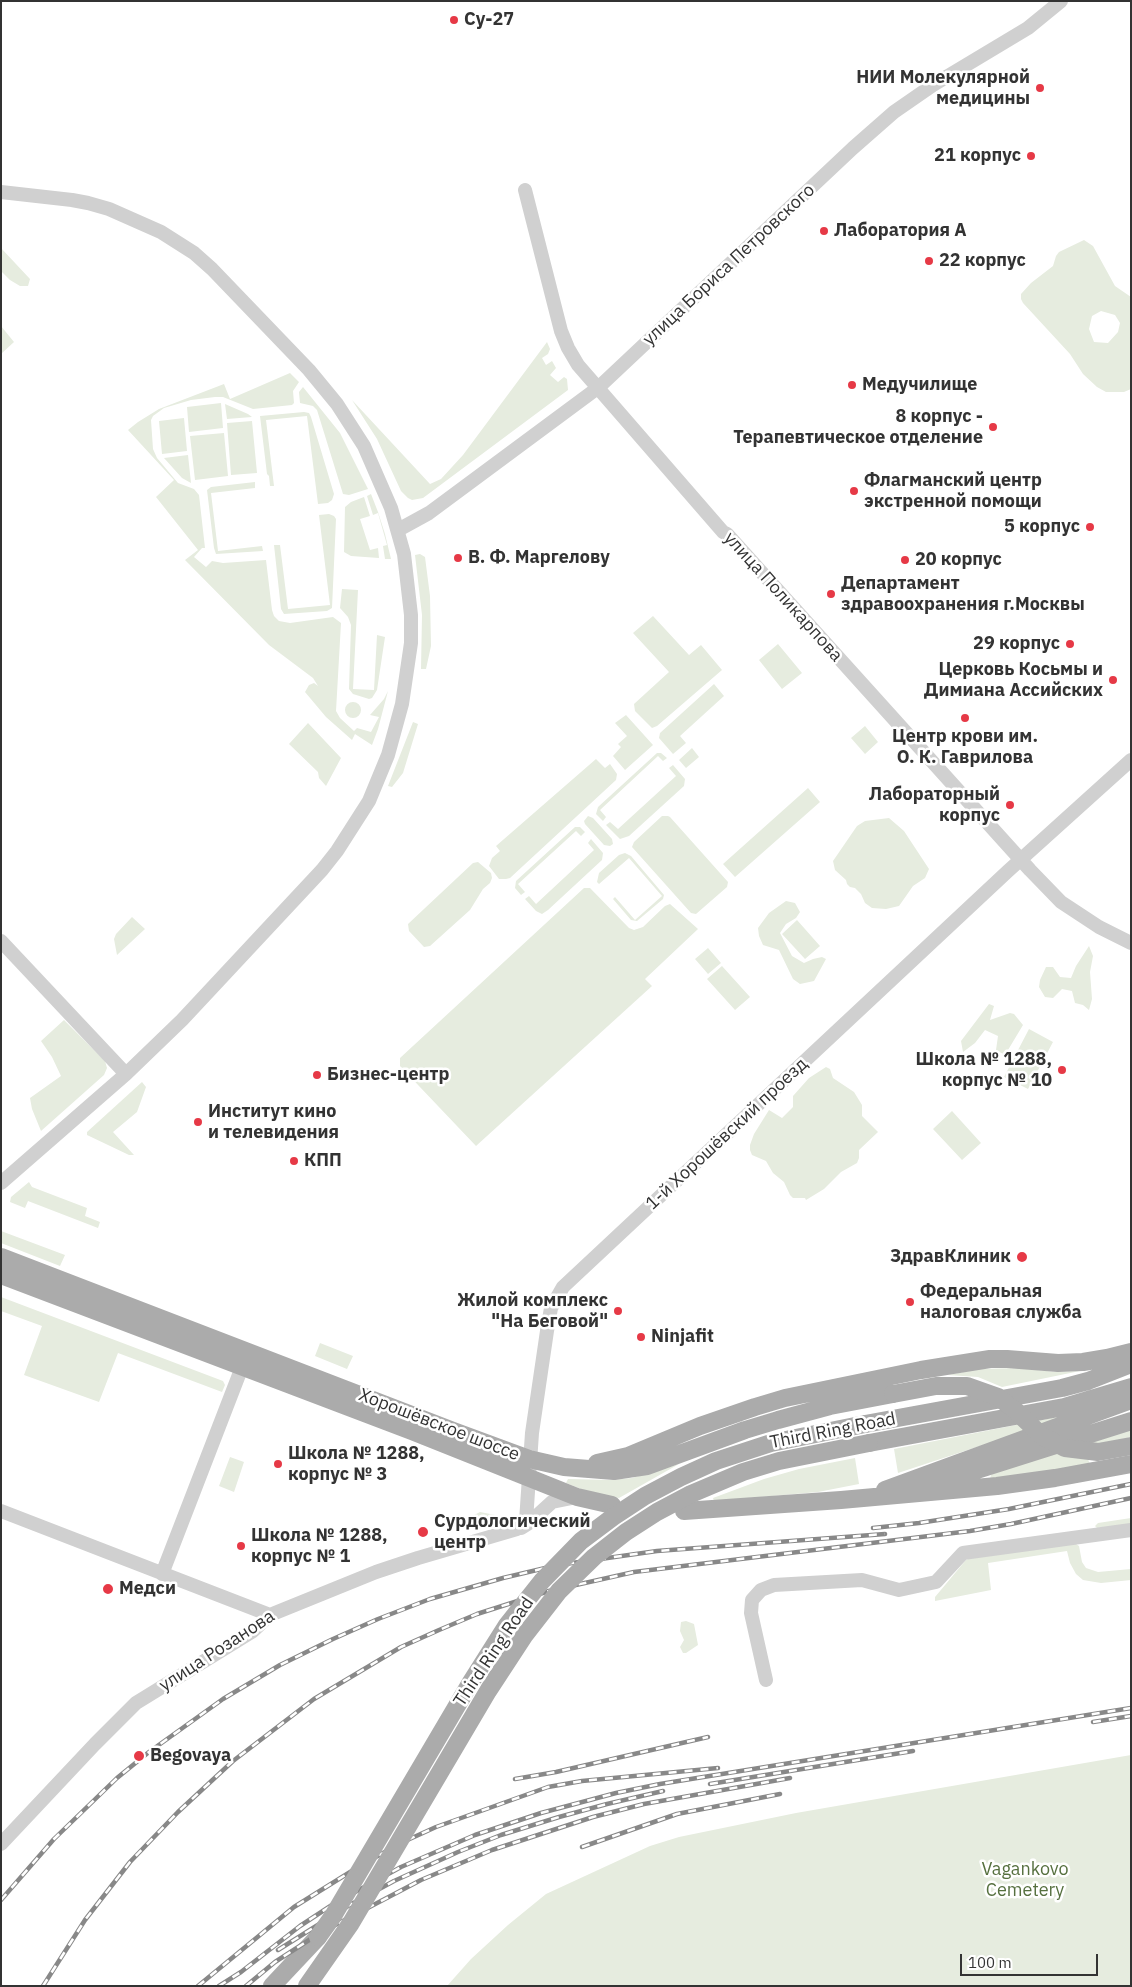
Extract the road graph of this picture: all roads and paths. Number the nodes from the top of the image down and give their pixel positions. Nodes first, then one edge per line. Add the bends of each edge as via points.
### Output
1 (1061, 1) edge
2 (524, 190) dead end
3 (1, 192) edge
4 (599, 387) junction
5 (398, 530) junction
6 (1131, 760) edge
7 (1021, 860) junction
8 (1, 940) edge
9 (1131, 943) edge
10 (126, 1074) junction
11 (1, 1183) edge
12 (1, 1257) edge
13 (1, 1275) edge
14 (1131, 1352) edge
15 (1131, 1364) edge
16 (242, 1367) junction
17 (1131, 1387) edge
18 (1131, 1400) edge
19 (1131, 1421) edge
20 (1131, 1446) edge
21 (529, 1459) junction
22 (1131, 1464) edge
23 (527, 1478) junction
24 (577, 1497) junction
25 (870, 1498) junction
26 (841, 1500) junction
27 (612, 1505) dead end
28 (1, 1511) edge
29 (684, 1511) dead end
30 (517, 1529) junction
31 (1131, 1530) edge
32 (162, 1574) junction
33 (270, 1615) junction
34 (766, 1680) dead end
35 (1, 1844) edge
36 (318, 1937) junction
37 (272, 1986) edge
38 (282, 1986) edge
39 (307, 1986) edge

1 - 4 street, улица Бориса Петровского via 1028,28 894,112
2 - 4 street, улица Поликарпова via 568,348 578,365
3 - 5 street via 72,200 109,209 161,232 212,268 337,404 364,446
4 - 5 street, улица Бориса Петровского via 429,513
4 - 7 street, улица Поликарпова via 723,532
5 - 10 street via 411,616 409,660 395,734 369,800 322,870 182,1020
6 - 7 street, 1-й Хорошёвский проезд
7 - 9 street, улица Поликарпова via 1061,902
7 - 21 street, 1-й Хорошёвский проезд via 564,1287 551,1308
8 - 10 street
10 - 11 street
12 - 21 main road, Хорошёвское шоссе
13 - 16 main road, Хорошёвское шоссе
14 - 21 main road via 1071,1362 1007,1359 955,1363 786,1398 700,1426 644,1451 613,1460 564,1464
15 - 36 main road, Third Ring Road, bridge via 1062,1388 771,1443 716,1461 621,1511 581,1541 507,1624
16 - 23 main road, Хорошёвское шоссе
16 - 32 street
17 - 39 main road, Third Ring Road, bridge via 1045,1411 779,1461 691,1494 626,1532 559,1590 524,1636 350,1923
18 - 26 main road via 886,1489
19 - 25 main road via 957,1478
20 - 21 main road, bridge via 1098,1452 1065,1448 1042,1436 1002,1400 977,1389 947,1385 830,1406 745,1430 663,1462 630,1469 589,1470
21 - 23 street, Хорошёвское шоссе
22 - 25 main road via 1016,1484
23 - 24 main road
23 - 30 street via 525,1522
24 - 27 main road
24 - 30 street, улица Розанова via 552,1502 529,1523
25 - 26 main road
26 - 29 main road
28 - 32 street
30 - 33 street, улица Розанова via 376,1572
31 - 34 street via 963,1553 936,1582 899,1590 862,1580 774,1586 761,1590 752,1600 751,1613
32 - 33 street
33 - 35 street, улица Розанова via 253,1631 136,1703
36 - 37 main road
36 - 38 main road, Third Ring Road

